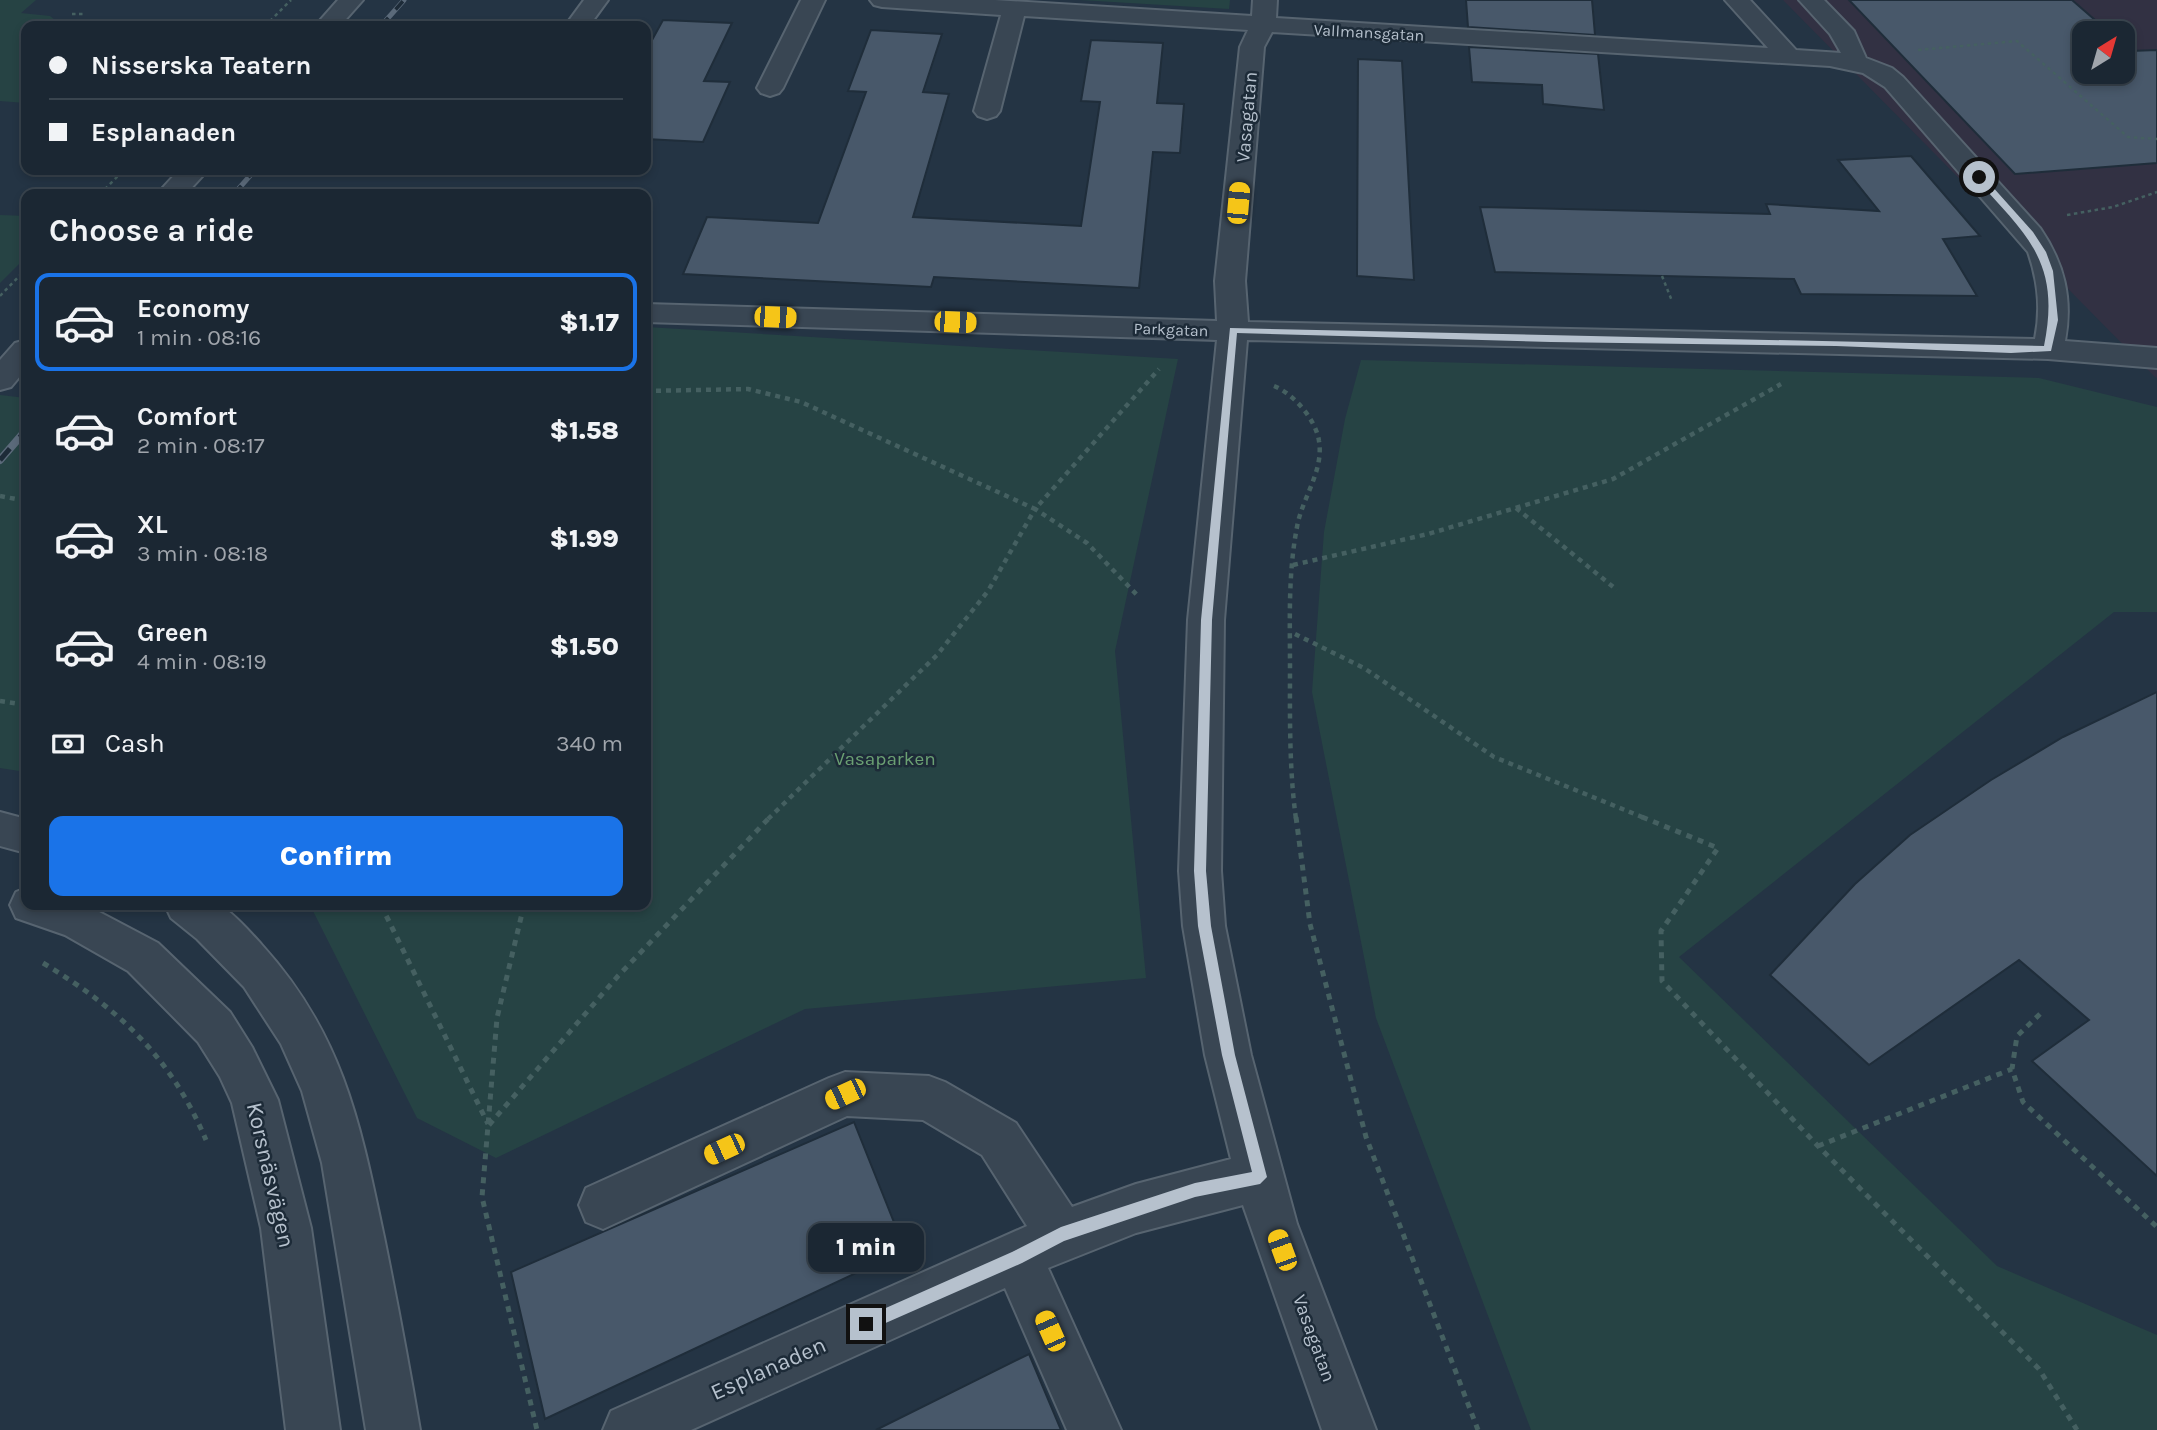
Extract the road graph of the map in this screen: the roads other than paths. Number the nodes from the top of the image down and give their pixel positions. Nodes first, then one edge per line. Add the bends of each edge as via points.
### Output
1 (351, 0) edge
2 (596, 0) edge
3 (813, 0) edge
4 (882, 0) edge
5 (1737, 0) edge
6 (1811, 0) edge
7 (1014, 9) junction
8 (1264, 13) edge
9 (332, 21) edge
10 (581, 21) edge
11 (1788, 57) junction
12 (1855, 60) junction
13 (770, 88) dead end
14 (987, 110) dead end
15 (189, 175) edge
16 (176, 189) edge
17 (651, 313) edge
18 (1233, 330) junction
19 (0, 344) edge
20 (21, 347) edge
21 (2048, 349) junction
22 (21, 354) edge
23 (2157, 358) edge
24 (0, 380) edge
25 (0, 829) edge
26 (21, 835) edge
27 (0, 896) edge
28 (21, 902) edge
29 (47, 910) edge
30 (193, 910) edge
31 (1260, 1177) junction
32 (603, 1205) dead end
33 (1061, 1234) junction
34 (1017, 1257) junction
35 (313, 1430) edge
36 (393, 1430) edge
37 (630, 1430) edge
38 (1094, 1430) edge
39 (1349, 1430) edge

1 - 9 street
2 - 10 street
3 - 13 street
4 - 7 street, Vallmansgatan
5 - 11 street
6 - 12 street via 1848,40
7 - 8 street, Vallmansgatan
7 - 14 street
8 - 11 street, Vallmansgatan
8 - 18 street, Vasagatan via 1252,47 1230,281
11 - 12 street, Vallmansgatan
12 - 21 street, Vallmansgatan via 1887,75 2042,252 2049,271 2054,320
15 - 16 street
17 - 18 street, Parkgatan
18 - 21 street, Parkgatan
18 - 31 street, Vasagatan via 1248,381 1206,620 1200,871 1204,926 1228,1055
19 - 20 street
21 - 23 street, Parkgatan
22 - 24 street
25 - 26 street
27 - 28 street, Korsnäsvägen
29 - 35 street, Korsnäsvägen via 79,921 143,957 214,1027 236,1062 255,1100 286,1228
30 - 36 street via 215,925 258,971 312,1056 337,1123 382,1350
31 - 33 street, Esplanaden via 1195,1190
31 - 39 street, Vasagatan via 1272,1224
32 - 33 street via 845,1094 929,1098 999,1139
33 - 34 street, Esplanaden
34 - 37 street, Esplanaden
34 - 38 street

